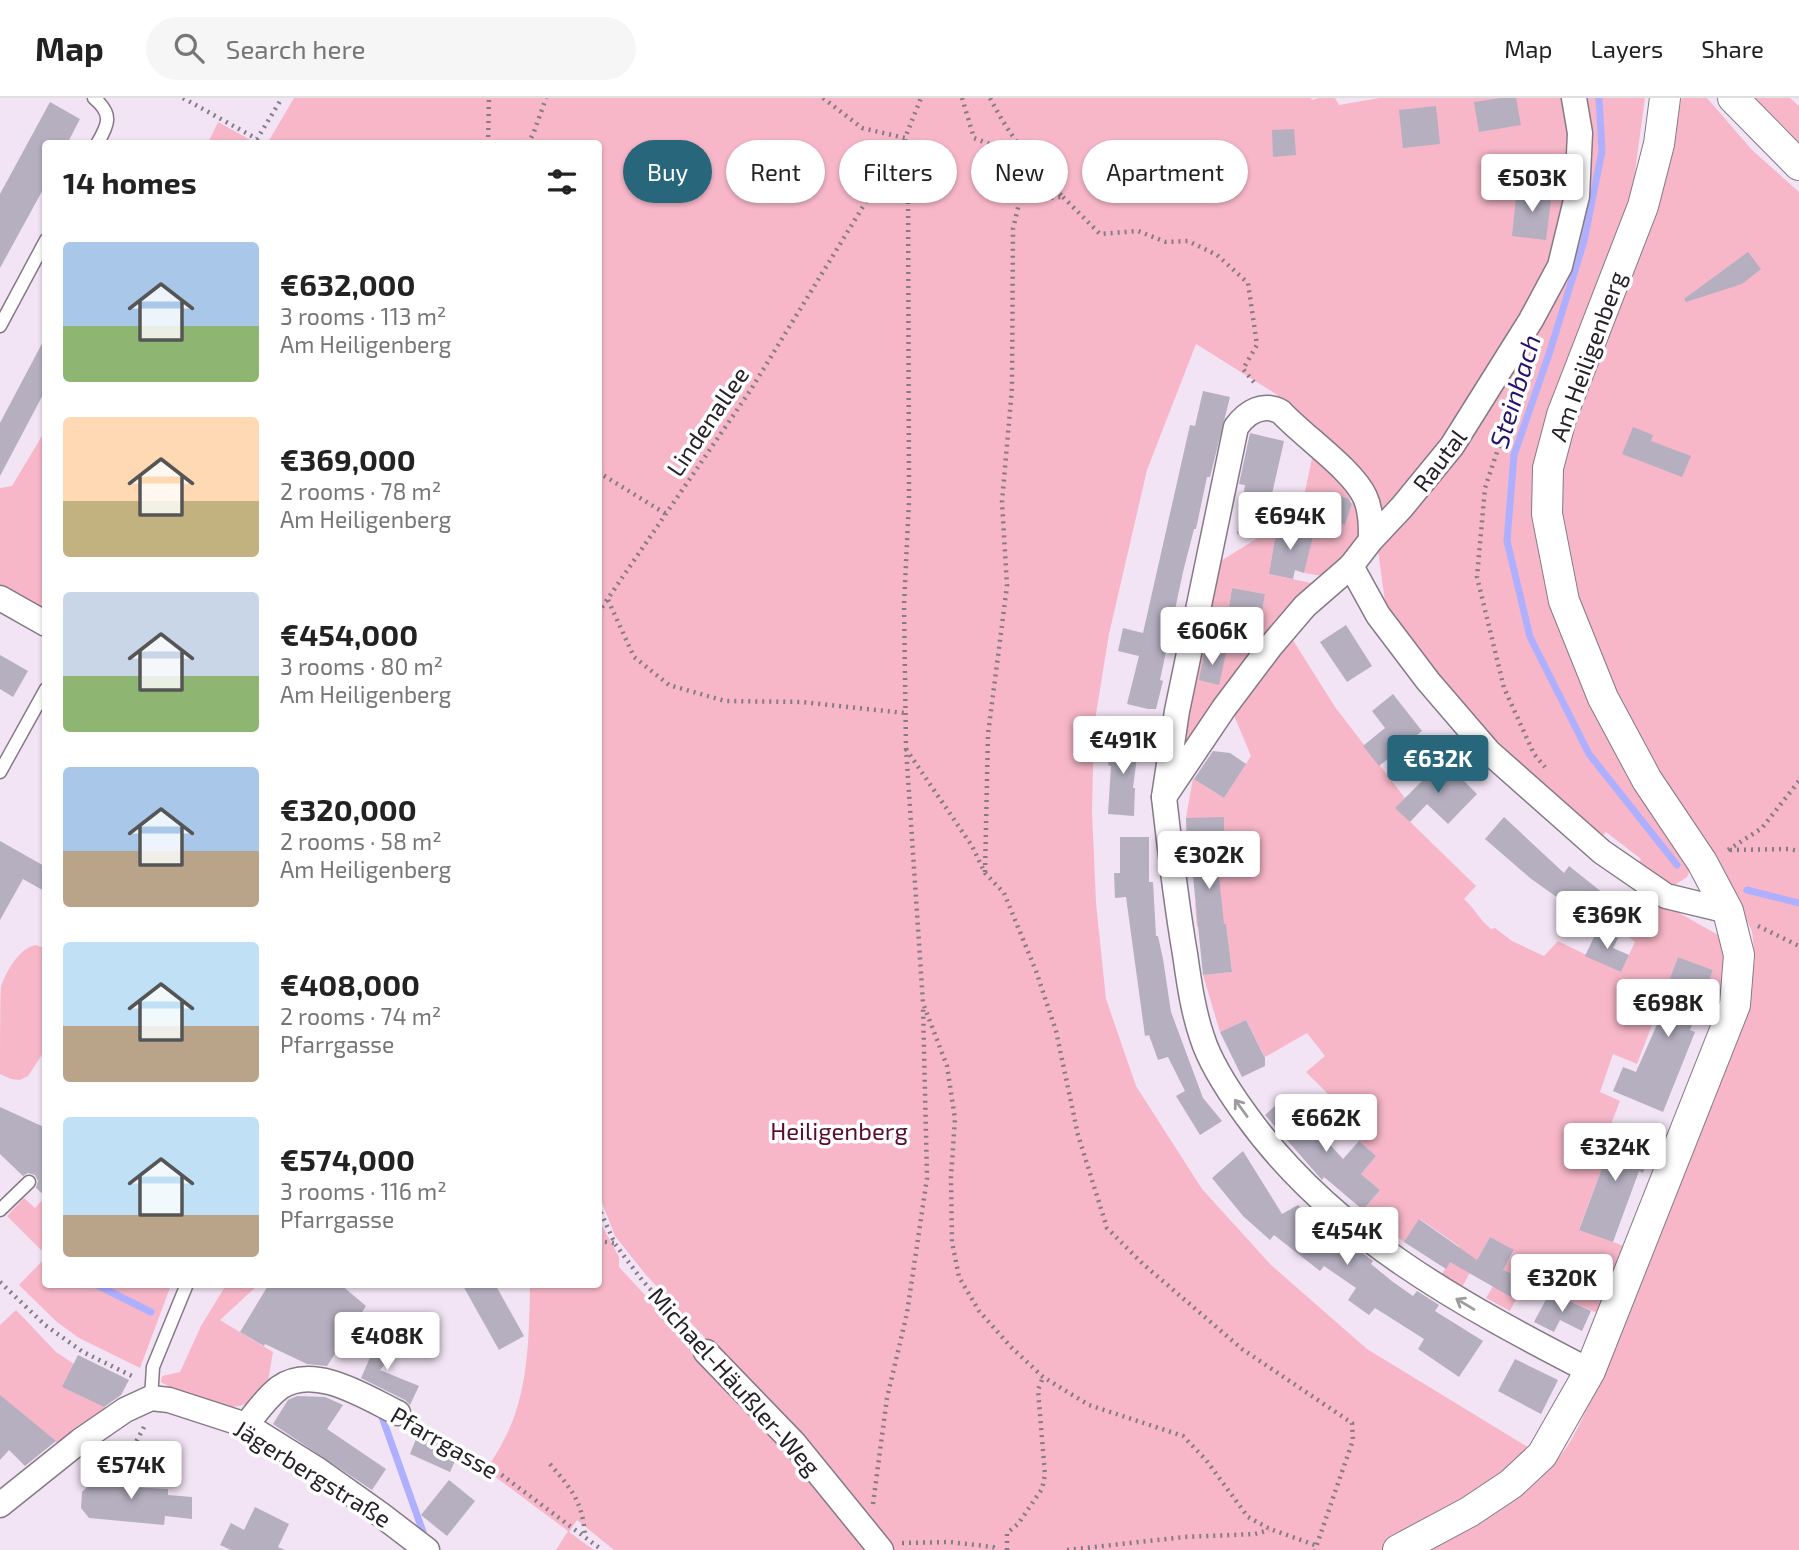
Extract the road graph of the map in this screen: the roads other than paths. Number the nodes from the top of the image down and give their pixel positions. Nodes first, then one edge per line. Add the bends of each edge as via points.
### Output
1 (94, 98) edge
2 (1574, 98) edge
3 (1665, 98) edge
4 (1733, 98) edge
5 (99, 140) edge
6 (1799, 165) edge
7 (42, 247) edge
8 (0, 326) edge
9 (1371, 540) junction
10 (1351, 566) junction
11 (0, 598) edge
12 (42, 623) edge
13 (42, 696) edge
14 (0, 772) edge
15 (1164, 797) junction
16 (1728, 911) junction
17 (29, 1182) dead end
18 (0, 1210) edge
19 (185, 1288) edge
20 (706, 1352) road end
21 (1590, 1371) junction
22 (146, 1399) junction
23 (398, 1413) road end
24 (246, 1425) junction
25 (4, 1495) edge
26 (875, 1542) edge
27 (427, 1550) edge
28 (1398, 1550) edge

1 - 5 lane via 107,118
2 - 9 street, Rautal via 1580,134 1577,196 1560,266 1452,446
3 - 16 street, Am Heiligenberg via 1643,206 1562,415 1548,468 1547,514 1564,601 1603,698 1647,780 1715,856
4 - 6 street
7 - 8 lane
9 - 10 street
9 - 15 street via 1366,499 1357,484 1275,409 1260,408 1244,415 1237,427 1177,711
10 - 15 street via 1305,606 1270,647
10 - 16 street via 1378,615 1428,681 1498,760 1602,852 1666,896
11 - 12 street
13 - 14 lane
21 -> 15 street via 1421,1277 1325,1204 1266,1142 1232,1096 1202,1039 1178,912
16 - 21 street, Am Heiligenberg via 1739,955 1735,1005
17 - 18 lane
19 - 22 lane via 153,1367
20 - 26 street, Michael-Häußler-Weg via 794,1443
21 - 28 street, Am Heiligenberg via 1542,1455 1511,1484
22 - 24 street, Jägerbergstraße via 169,1400
22 - 25 street
23 - 24 street, Pfarrgasse via 333,1384 296,1380 280,1388
24 - 27 street, Jägerbergstraße

